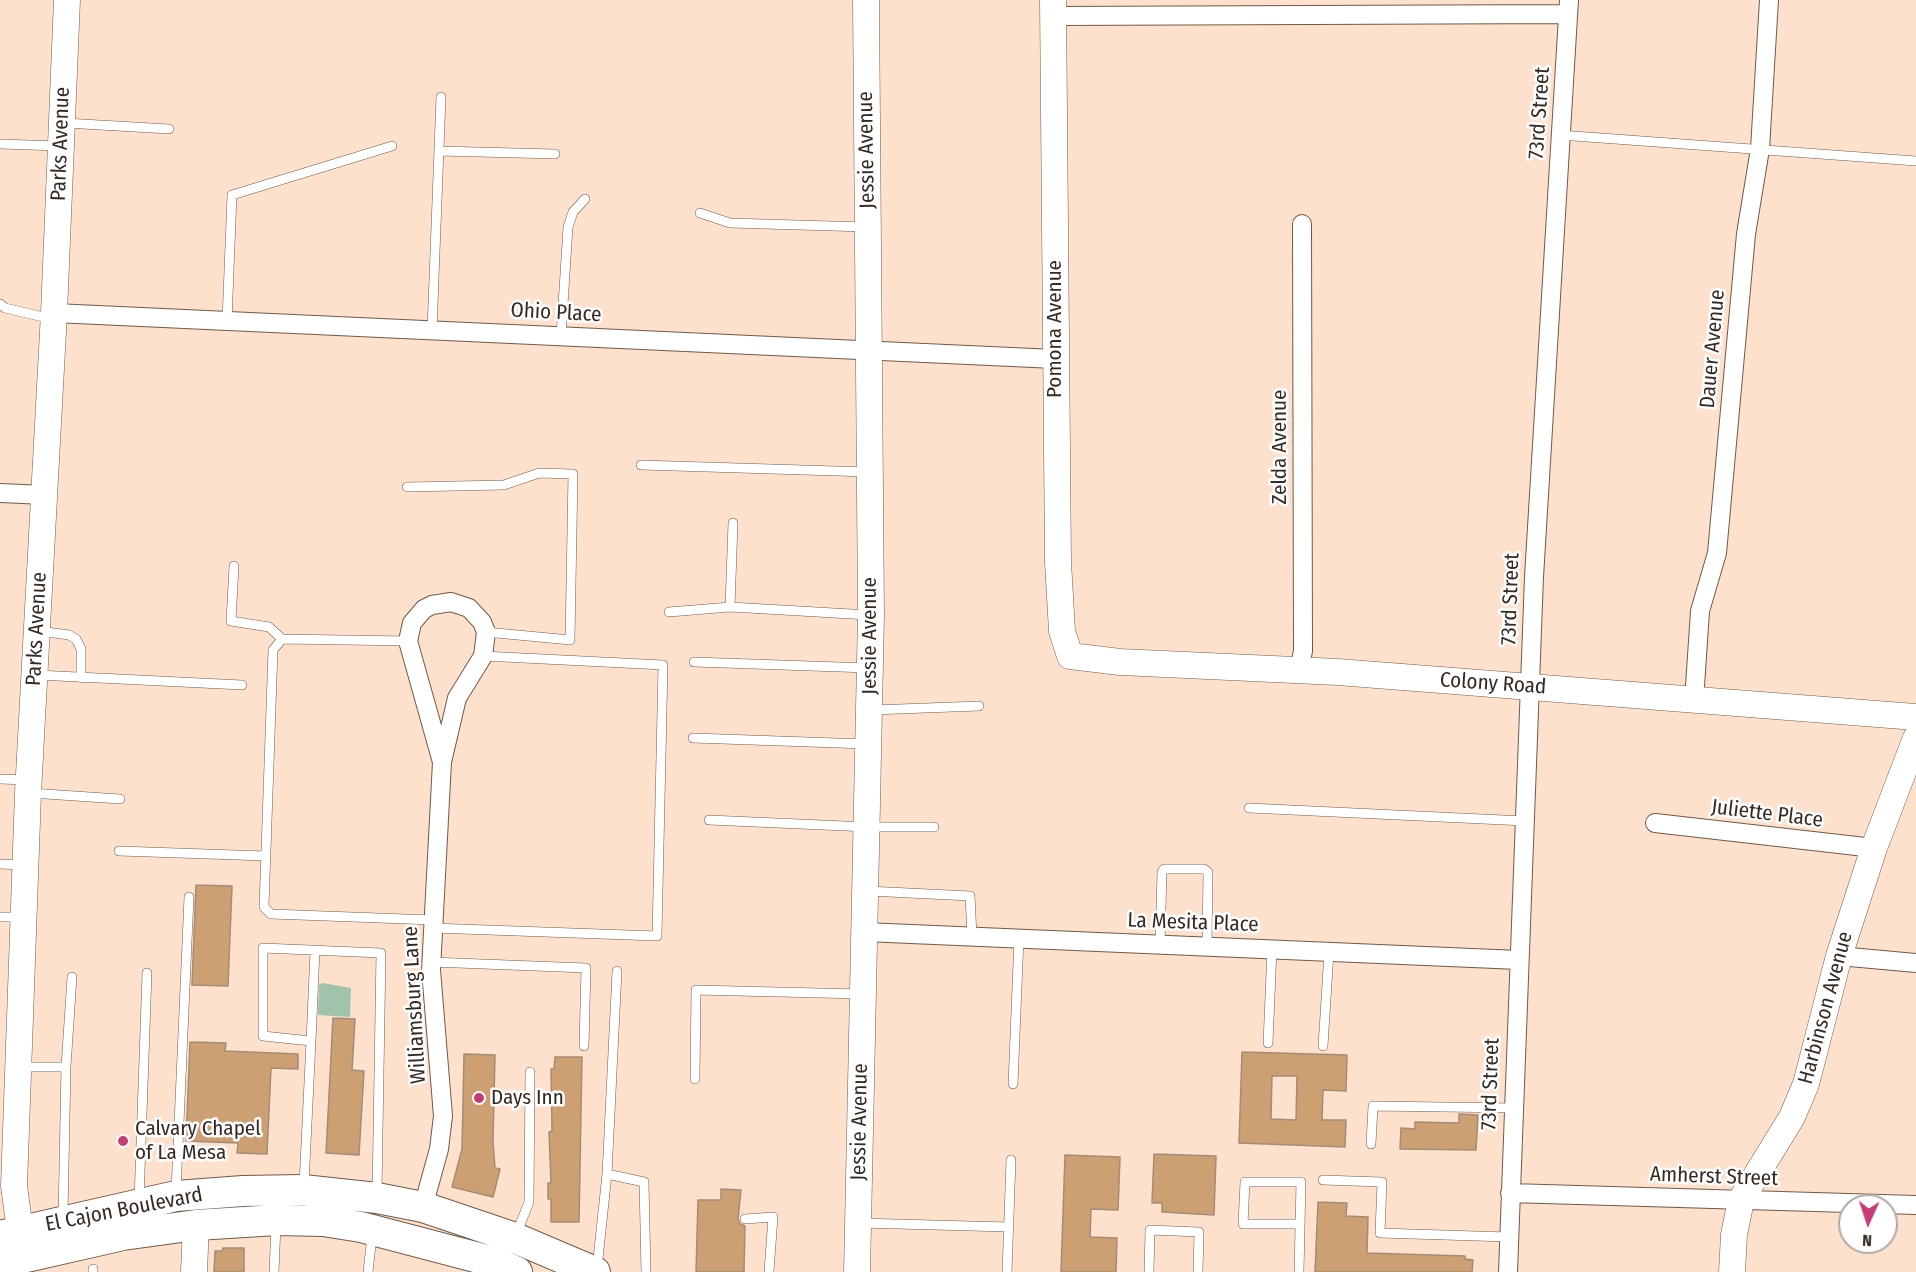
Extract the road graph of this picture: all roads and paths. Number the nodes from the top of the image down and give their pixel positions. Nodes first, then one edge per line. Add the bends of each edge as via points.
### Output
1 (67, 0) edge
2 (866, 0) edge
3 (1769, 0) edge
4 (1351, 7) edge
5 (1568, 7) edge
6 (1054, 8) edge
7 (441, 97) dead end
8 (169, 129) dead end
9 (62, 135) junction
10 (1560, 135) junction
11 (0, 144) edge
12 (392, 146) dead end
13 (1760, 149) junction
14 (439, 151) junction
15 (555, 154) dead end
16 (1916, 161) edge
17 (585, 200) dead end
18 (700, 213) dead end
19 (1302, 224) dead end
20 (868, 227) junction
21 (0, 304) edge
22 (54, 316) junction
23 (227, 321) junction
24 (432, 330) junction
25 (561, 336) junction
26 (870, 350) junction
27 (1055, 359) junction
28 (641, 465) dead end
29 (869, 472) junction
30 (407, 487) dead end
31 (0, 493) edge
32 (45, 495) junction
33 (733, 523) dead end
34 (234, 566) dead end
35 (730, 607) junction
36 (669, 612) dead end
37 (871, 615) junction
38 (37, 631) junction
39 (486, 632) junction
40 (282, 639) junction
41 (408, 641) junction
42 (483, 656) junction
43 (1070, 656) joint
44 (694, 662) dead end
45 (870, 668) junction
46 (1299, 670) junction
47 (35, 675) junction
48 (81, 678) junction
49 (242, 684) dead end
50 (1531, 686) junction
51 (1694, 701) junction
52 (979, 706) dead end
53 (869, 710) junction
54 (1916, 717) edge
55 (693, 738) dead end
56 (1916, 738) edge
57 (868, 744) junction
58 (442, 762) junction
59 (0, 780) edge
60 (29, 786) junction
61 (120, 799) dead end
62 (1249, 808) dead end
63 (709, 820) dead end
64 (1524, 820) junction
65 (1655, 823) dead end
66 (868, 827) junction
67 (934, 827) dead end
68 (1874, 848) junction
69 (119, 851) dead end
70 (266, 856) junction
71 (0, 864) edge
72 (26, 865) junction
73 (866, 891) junction
74 (189, 897) dead end
75 (12, 917) edge
76 (432, 924) junction
77 (864, 932) junction
78 (972, 936) junction
79 (1019, 939) junction
80 (1160, 944) junction
81 (1207, 946) junction
82 (1272, 949) junction
83 (315, 950) junction
84 (1329, 952) junction
85 (1839, 956) junction
86 (1519, 960) junction
87 (431, 962) junction
88 (1916, 963) edge
89 (617, 971) dead end
90 (147, 973) dead end
91 (72, 977) dead end
92 (864, 994) junction
93 (311, 1041) junction
94 (1268, 1043) dead end
95 (584, 1046) dead end
96 (1323, 1046) dead end
97 (19, 1067) junction
98 (66, 1067) junction
99 (531, 1072) dead end
100 (695, 1080) dead end
101 (1014, 1084) dead end
102 (1513, 1108) junction
103 (1371, 1144) dead end
104 (1011, 1160) dead end
105 (606, 1174) junction
106 (1323, 1180) dead end
107 (303, 1190) junction
108 (1510, 1193) junction
109 (176, 1196) junction
110 (377, 1198) junction
111 (1741, 1200) junction
112 (139, 1203) junction
113 (1916, 1205) edge
114 (423, 1207) junction
115 (745, 1219) dead end
116 (63, 1220) junction
117 (277, 1220) junction
118 (858, 1223) junction
119 (1300, 1224) junction
120 (196, 1225) junction
121 (1008, 1227) junction
122 (373, 1229) junction
123 (1508, 1237) junction
124 (515, 1238) junction
125 (14, 1250) edge
126 (194, 1272) edge
127 (274, 1272) edge
128 (368, 1272) edge
129 (517, 1272) edge
130 (596, 1272) edge
131 (646, 1272) edge
132 (769, 1272) edge
133 (857, 1272) edge
134 (1007, 1272) edge
135 (1149, 1272) edge
136 (1198, 1272) edge
137 (1299, 1272) edge
138 (1508, 1272) edge
139 (1732, 1272) edge

1 - 9 street, Parks Avenue
2 - 20 street, Jessie Avenue
3 - 13 street, Dauer Avenue
4 - 5 street
4 - 6 street
5 - 10 street, 73rd Street
6 - 27 street, Pomona Avenue
7 - 14 lane
8 - 9 lane
9 - 11 lane
9 - 22 street, Parks Avenue
10 - 13 lane
10 - 50 street, 73rd Street
12 - 23 lane via 232,195
13 - 16 lane
13 - 51 street, Dauer Avenue via 1746,234 1717,553 1700,610
14 - 15 lane
14 - 24 lane
17 - 25 lane via 573,212 568,227
18 - 20 lane via 730,224
19 - 46 street, Zelda Avenue via 1303,651
20 - 26 street, Jessie Avenue
21 - 22 lane
22 - 23 street, Ohio Place
22 - 32 street, Parks Avenue
23 - 24 street, Ohio Place
24 - 25 street, Ohio Place
25 - 26 street, Ohio Place
26 - 27 street, Ohio Place
26 - 29 street, Jessie Avenue
27 - 43 street, Pomona Avenue via 1058,570 1062,631
28 - 29 lane
29 - 37 street, Jessie Avenue
30 - 39 lane via 504,485 539,473 573,474 570,640
31 - 32 street
32 - 38 street, Parks Avenue
33 - 35 lane
34 - 40 lane via 231,621 269,627
35 - 36 lane
35 - 37 lane
37 - 45 street, Jessie Avenue
38 - 47 street, Parks Avenue
38 - 48 lane via 76,639 81,649
39 - 41 street via 469,608 441,603 417,616
39 - 42 street, Williamsburg Lane
40 - 41 lane
40 - 70 lane via 273,650
41 - 58 street, Williamsburg Lane
42 - 58 street, Williamsburg Lane via 457,698
42 - 76 lane via 663,665 657,936
43 - 46 street, Colony Road
44 - 45 lane
45 - 53 street, Jessie Avenue
46 - 50 street, Colony Road
47 - 48 lane
47 - 60 street, Parks Avenue
48 - 49 lane
50 - 51 street, Colony Road
50 - 64 street, 73rd Street
51 - 54 street, Colony Road
52 - 53 lane
53 - 57 street, Jessie Avenue
55 - 57 lane
56 - 68 street, Harbinson Avenue
57 - 66 street, Jessie Avenue
58 - 76 street, Williamsburg Lane
59 - 60 lane
60 - 61 lane
60 - 72 street, Parks Avenue
62 - 64 lane
63 - 66 lane
64 - 86 street, 73rd Street
65 - 68 street, Juliette Place
66 - 67 lane
66 - 73 street, Jessie Avenue
68 - 85 street, Harbinson Avenue
69 - 70 lane
70 - 76 lane via 264,907 271,914
71 - 72 lane
72 - 75 street, Parks Avenue
73 - 77 street, Jessie Avenue
73 - 78 lane via 970,896
74 - 109 lane
75 - 97 street, Parks Avenue
76 - 87 street, Williamsburg Lane
77 - 78 street, La Mesita Place
77 - 92 street, Jessie Avenue
78 - 79 street, La Mesita Place
79 - 80 street, La Mesita Place
79 - 101 lane
80 - 81 street, La Mesita Place
80 - 81 lane via 1161,872 1204,870 1208,872
81 - 82 street, La Mesita Place
82 - 84 street, La Mesita Place
82 - 94 lane
83 - 93 lane
83 - 93 lane via 263,948 262,1036
83 - 110 lane via 381,953
84 - 86 street, La Mesita Place
84 - 96 lane
85 - 88 street
85 - 111 street, Harbinson Avenue via 1800,1100
86 - 102 street, 73rd Street
87 - 95 lane via 586,968
87 - 114 street, Williamsburg Lane via 443,1116 440,1149
89 - 105 lane
90 - 112 lane
91 - 98 lane
92 - 100 lane via 696,990
92 - 118 street, Jessie Avenue
93 - 107 lane
97 - 98 lane
97 - 125 street, Parks Avenue via 13,1096
98 - 116 lane
99 - 124 lane via 529,1202
102 - 103 lane via 1373,1106
102 - 108 street, 73rd Street
104 - 121 lane
105 - 130 lane
105 - 131 lane via 644,1182
106 - 123 lane via 1382,1182 1380,1233
107 - 109 main road, El Cajon Boulevard
107 - 110 main road, El Cajon Boulevard
108 - 111 street, Amherst Street
108 - 123 street, 73rd Street
109 - 112 main road, El Cajon Boulevard
110 - 114 main road, El Cajon Boulevard
111 - 113 street, Amherst Street
111 - 139 street, Harbinson Avenue
112 - 116 main road, El Cajon Boulevard
114 - 122 main road via 413,1216
114 - 124 main road, El Cajon Boulevard
115 - 132 lane via 773,1217
116 - 125 main road, El Cajon Boulevard
117 - 120 main road, El Cajon Boulevard
117 - 122 main road, El Cajon Boulevard via 323,1221
117 - 127 lane
118 - 121 lane
118 - 133 street, Jessie Avenue
119 - 119 lane via 1301,1182 1245,1182 1243,1224
119 - 137 lane
120 - 125 main road, El Cajon Boulevard
120 - 126 street
121 - 134 lane
122 - 128 lane
122 - 129 main road, El Cajon Boulevard via 498,1263
123 - 138 street, 73rd Street
124 - 130 main road, El Cajon Boulevard
135 - 136 lane via 1150,1230 1199,1232

